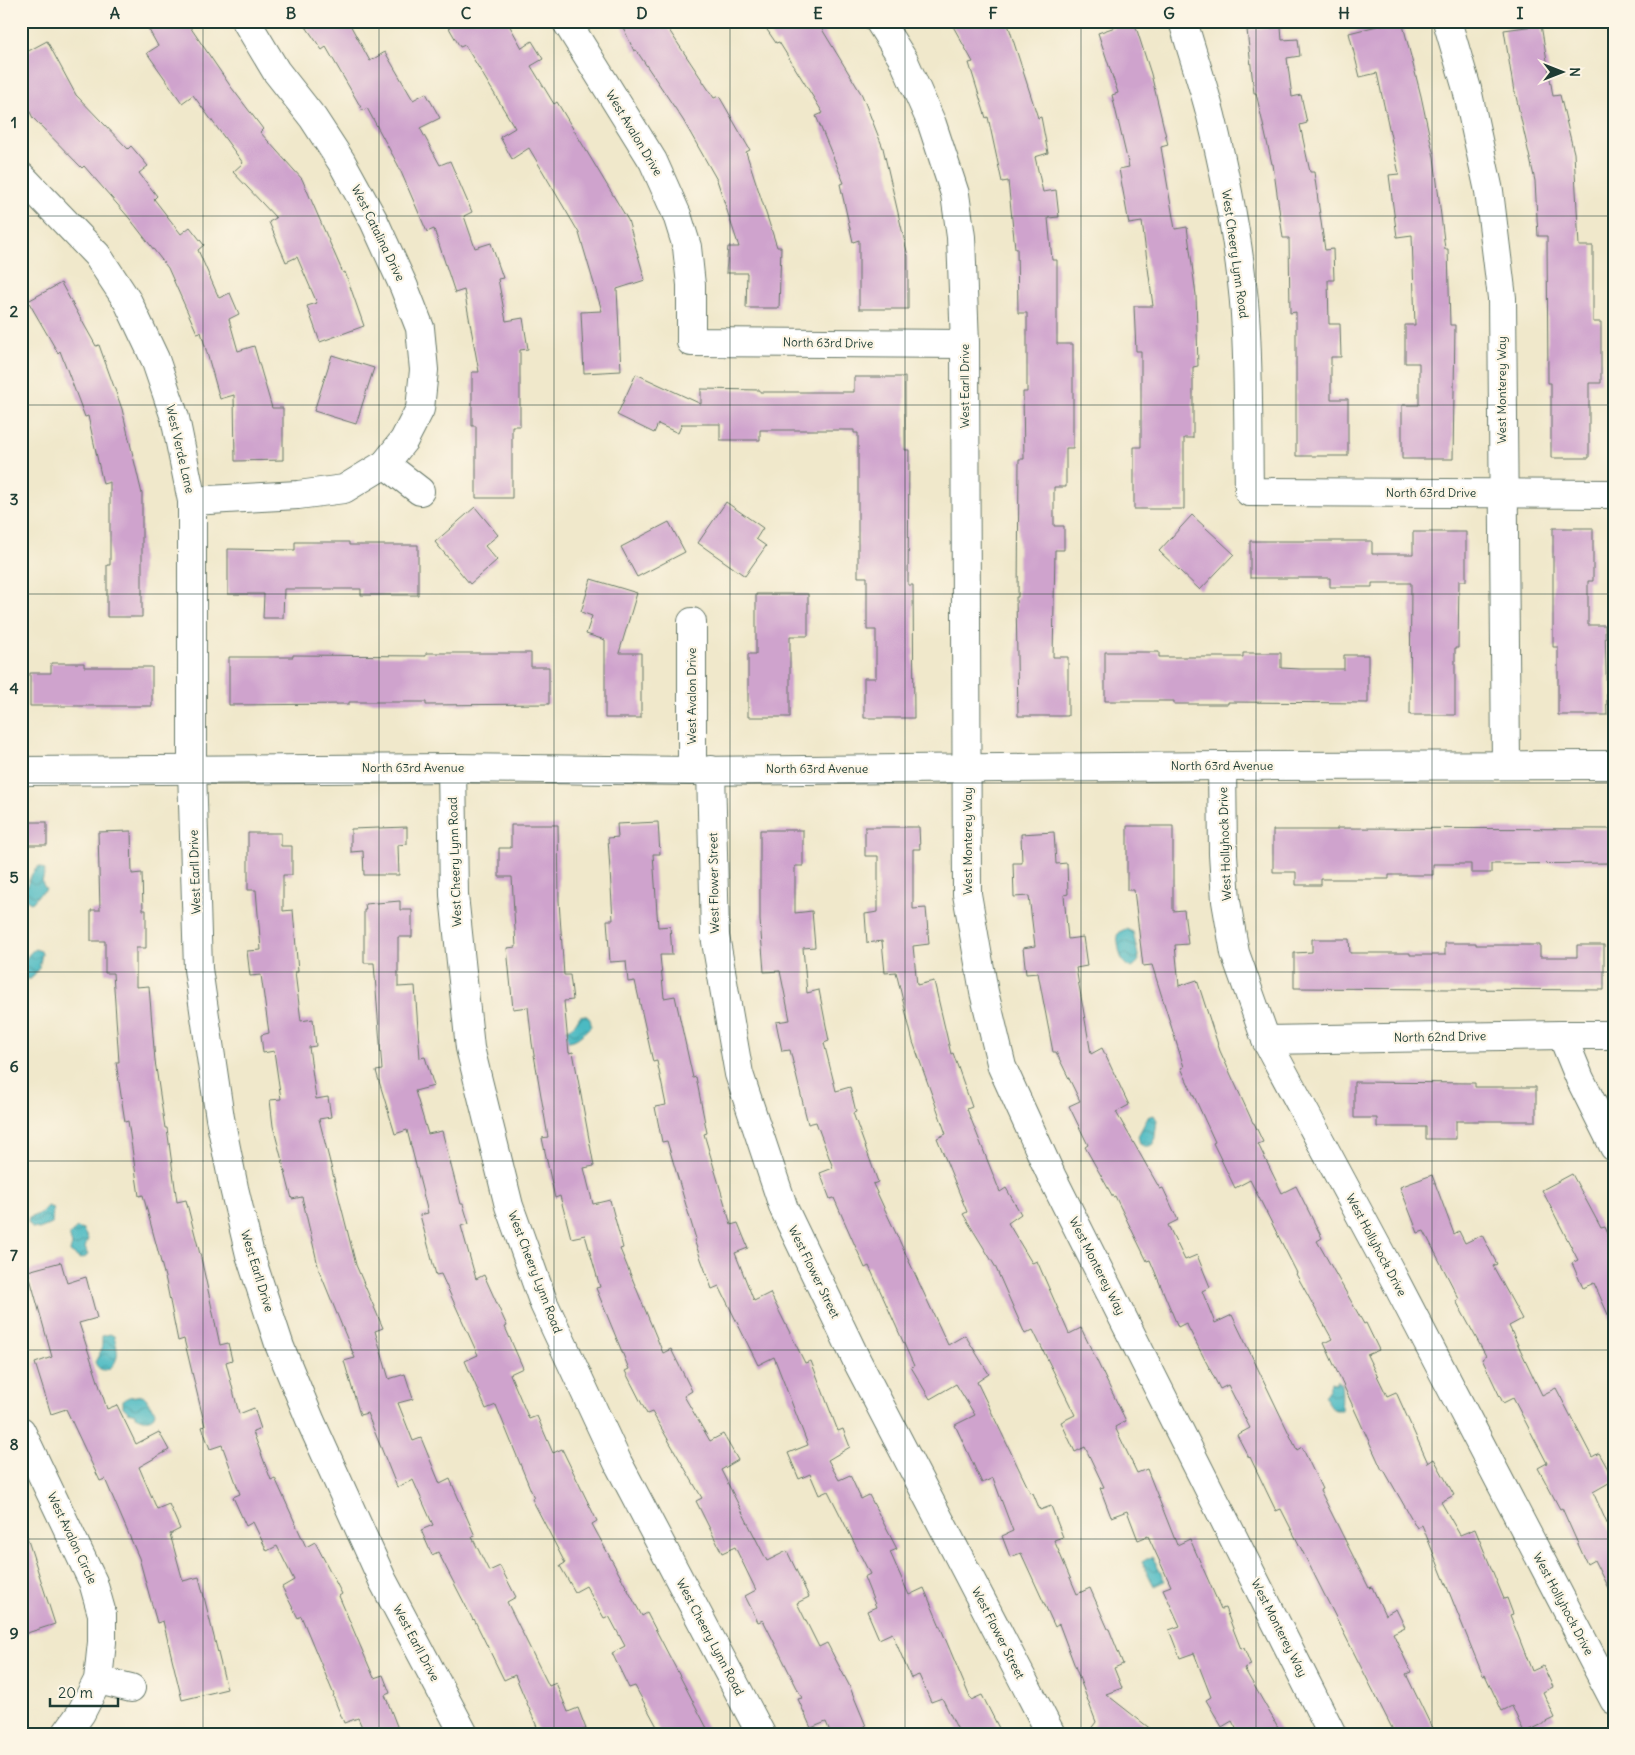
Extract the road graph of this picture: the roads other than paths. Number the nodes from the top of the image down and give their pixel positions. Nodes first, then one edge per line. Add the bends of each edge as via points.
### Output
1 (246, 21) edge
2 (566, 21) edge
3 (879, 21) edge
4 (1183, 21) edge
5 (1447, 21) edge
6 (21, 176) edge
7 (691, 342) joint
8 (965, 344) junction
9 (385, 464) junction
10 (420, 491) dead end
11 (1248, 492) joint
12 (1503, 494) junction
13 (1614, 494) edge
14 (192, 501) junction
15 (692, 622) dead end
16 (1506, 765) junction
17 (1614, 765) edge
18 (1222, 766) junction
19 (452, 768) junction
20 (968, 768) junction
21 (192, 769) junction
22 (701, 770) junction
23 (21, 771) edge
24 (1562, 1035) junction
25 (1614, 1036) edge
26 (1266, 1040) junction
27 (1614, 1147) edge
28 (21, 1431) edge
29 (98, 1680) junction
30 (131, 1688) dead end
31 (1614, 1700) edge
32 (66, 1734) edge
33 (464, 1734) edge
34 (761, 1734) edge
35 (1051, 1734) edge
36 (1332, 1734) edge

1 - 9 street, West Catalina Drive via 276,71 341,161 374,221 420,328 424,370 420,409 404,440
2 - 7 street, West Avalon Drive via 653,161 677,215 689,266
3 - 8 street, West Earll Drive via 919,91 955,194 961,237
4 - 11 street, West Cheery Lynn Road via 1211,115 1240,268 1247,364
5 - 12 street, West Monterey Way via 1480,143 1494,230 1502,298
6 - 14 street, West Verde Lane via 97,255 128,302 155,360 175,418
7 - 8 street, North 63rd Drive
8 - 20 street, West Earll Drive
9 - 10 street
9 - 14 street, West Catalina Drive via 344,489 298,496
11 - 12 street, North 63rd Drive
12 - 13 street, North 63rd Drive
12 - 16 street, West Monterey Way
14 - 21 street, West Verde Lane
15 - 22 street, West Avalon Drive
16 - 17 street, North 63rd Avenue
16 - 18 street, North 63rd Avenue
18 - 20 street, North 63rd Avenue
18 - 26 street, West Hollyhock Drive via 1226,901 1235,953
19 - 21 street, North 63rd Avenue
19 - 22 street, North 63rd Avenue
19 - 34 street, West Cheery Lynn Road via 454,895 470,1048 509,1206 544,1304 618,1463
20 - 22 street, North 63rd Avenue
20 - 36 street, West Monterey Way via 967,894 984,992 1002,1067 1056,1185
21 - 23 street, North 63rd Avenue
21 - 33 street, West Earll Drive via 198,969 220,1118 250,1255 280,1347 347,1503
22 - 35 street, West Flower Street via 714,936 739,1074 784,1209 858,1363
24 - 25 street, North 62nd Drive
24 - 26 street, North 62nd Drive
24 - 27 street
26 - 31 street, West Hollyhock Drive
28 - 29 street, West Avalon Circle via 93,1582 102,1614
29 - 30 street
29 - 32 street, West Avalon Circle via 81,1714

